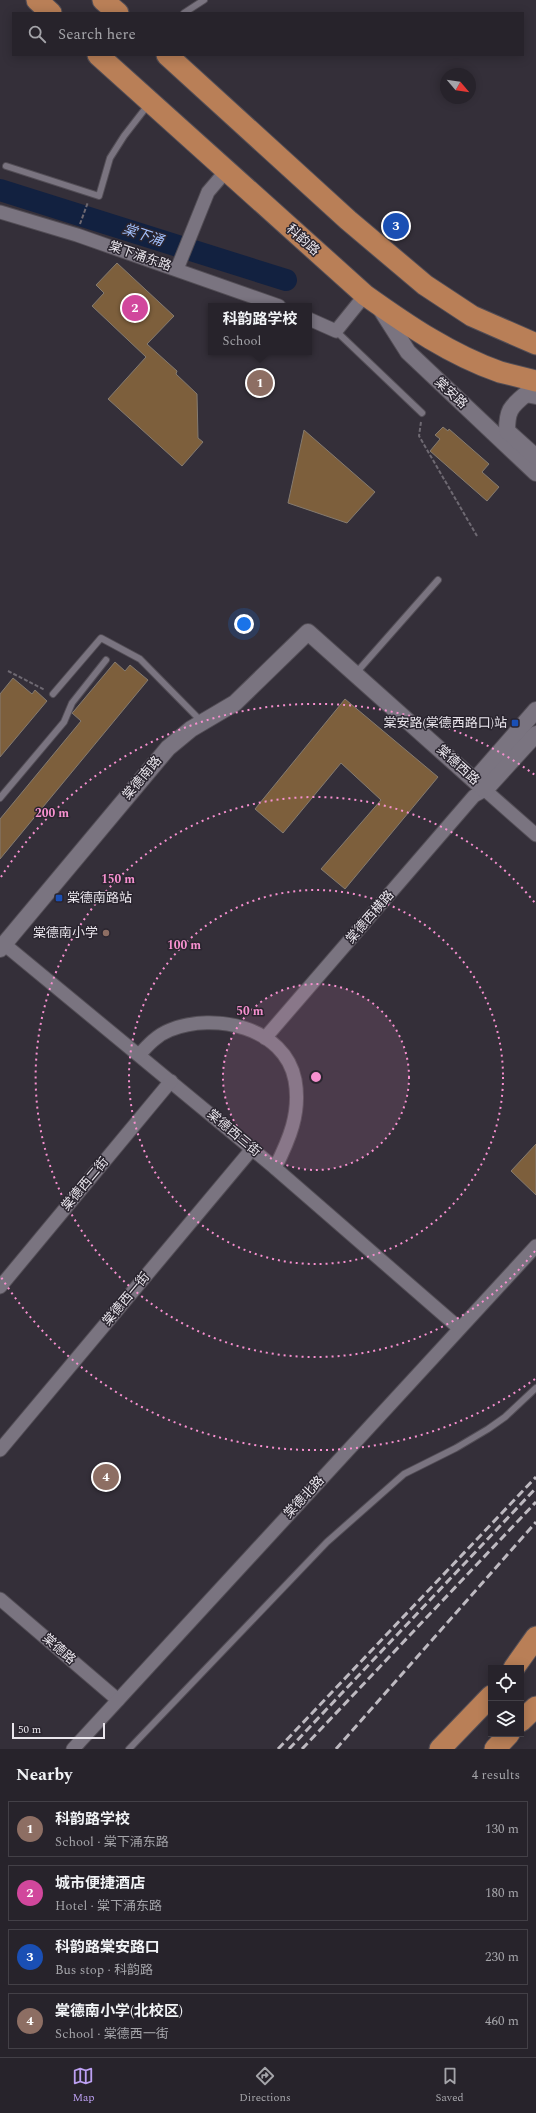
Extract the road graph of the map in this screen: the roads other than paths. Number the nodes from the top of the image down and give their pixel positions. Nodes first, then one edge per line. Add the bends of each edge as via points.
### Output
1 (37, 0) edge
2 (103, 0) edge
3 (204, 0) edge
4 (50, 12) edge
5 (117, 12) edge
6 (186, 12) edge
7 (99, 56) edge
8 (168, 56) edge
9 (151, 102) junction
10 (6, 166) dead end
11 (226, 171) junction
12 (0, 212) edge
13 (177, 268) junction
14 (371, 299) junction
15 (271, 303) edge
16 (312, 320) edge
17 (336, 331) junction
18 (536, 344) edge
19 (536, 380) edge
20 (536, 396) edge
21 (422, 413) road end
22 (536, 457) edge
23 (536, 472) edge
24 (438, 580) dead end
25 (308, 632) joint
26 (106, 660) dead end
27 (355, 674) junction
28 (53, 694) road end
29 (536, 710) edge
30 (202, 722) junction
31 (536, 734) edge
32 (478, 788) junction
33 (0, 798) edge
34 (536, 835) edge
35 (2, 946) edge
36 (265, 1038) junction
37 (139, 1055) junction
38 (171, 1081) junction
39 (252, 1149) junction
40 (275, 1168) junction
41 (536, 1246) edge
42 (0, 1287) edge
43 (459, 1328) junction
44 (536, 1388) edge
45 (0, 1450) edge
46 (0, 1599) edge
47 (536, 1637) edge
48 (536, 1650) edge
49 (516, 1665) edge
50 (522, 1665) edge
51 (488, 1699) edge
52 (118, 1700) junction
53 (536, 1707) edge
54 (536, 1714) edge
55 (524, 1719) edge
56 (524, 1720) edge
57 (73, 1749) edge
58 (130, 1749) edge
59 (440, 1749) edge

1 - 4 highway
2 - 5 highway
3 - 6 lane
7 - 9 highway, 科韵路
8 - 18 highway via 354,225 425,285 472,316
9 - 10 lane via 110,158 99,196
9 - 11 highway, 科韵路
11 - 13 street via 208,192
11 - 14 highway, 科韵路
12 - 13 street, 棠下涌东路
13 - 15 street, 棠下涌东路
14 - 17 street
14 - 19 highway, 科韵路 via 404,323 455,352 500,371
14 - 23 street, 棠安路 via 408,352
16 - 17 street
17 - 21 lane
20 - 22 street via 526,394 513,404 507,415 507,431
24 - 27 lane
25 - 27 street, 棠德西路
25 - 30 street, 棠德南路 via 235,702
26 - 33 lane via 72,703 64,722
27 - 32 street, 棠德西路
28 - 30 lane via 101,638 140,659
29 - 32 street
30 - 35 street, 棠德南路 via 168,748 154,763
31 - 32 street
32 - 34 street, 棠德西路
32 - 36 street, 棠德西横路
35 - 37 street, 棠德西三街
36 - 37 street via 251,1031 224,1024 188,1024 168,1030 151,1042
36 - 40 street via 284,1054 295,1080 294,1126
37 - 38 street, 棠德西三街
38 - 39 street, 棠德西三街
38 - 42 street, 棠德西二街
39 - 40 street, 棠德西三街
39 - 45 street, 棠德西一街
40 - 43 street, 棠德西三街
41 - 43 street, 棠德北路
43 - 52 street, 棠德北路
44 - 58 lane via 488,1429 404,1474 328,1542
46 - 52 street, 棠德路
47 - 49 highway
48 - 50 highway
51 - 59 highway
52 - 57 street, 棠德北路
53 - 55 highway
54 - 56 highway

